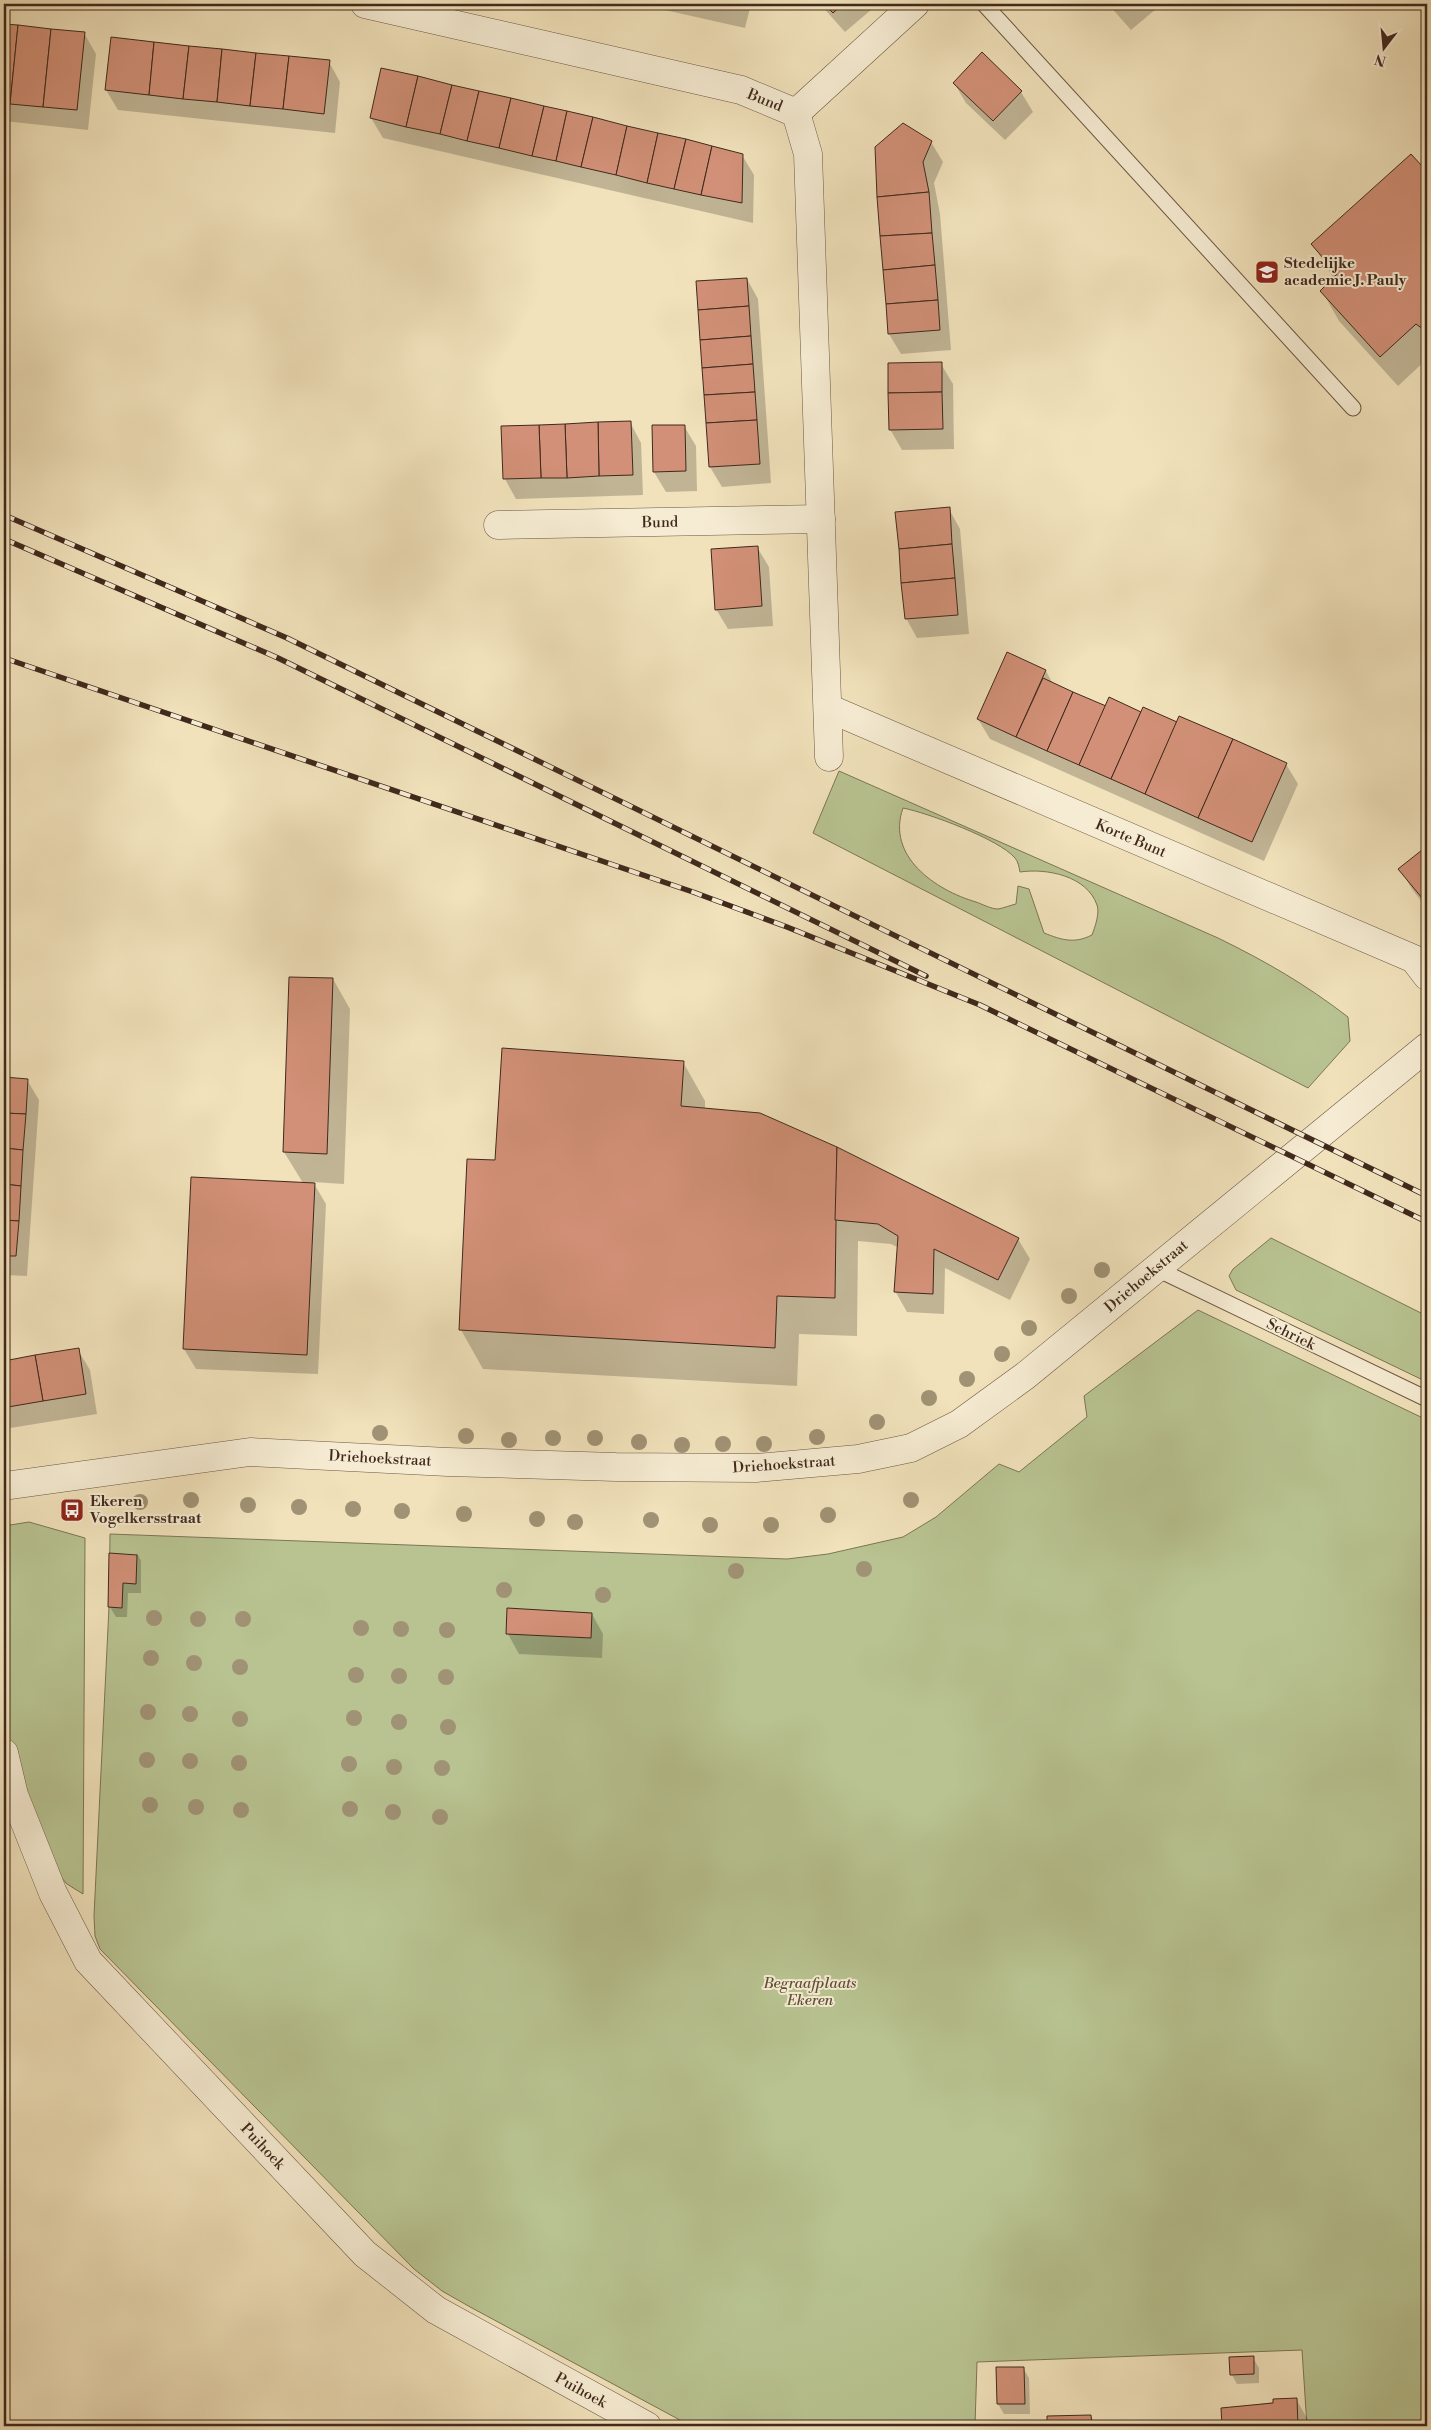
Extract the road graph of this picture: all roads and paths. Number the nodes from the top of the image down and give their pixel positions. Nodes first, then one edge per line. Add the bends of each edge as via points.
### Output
1 (365, 4) edge
2 (915, 4) edge
3 (984, 4) edge
4 (796, 113) junction
5 (1353, 408) dead end
6 (821, 519) junction
7 (498, 525) dead end
8 (828, 708) junction
9 (829, 757) dead end
10 (1427, 976) edge
11 (1427, 1047) edge
12 (1156, 1268) junction
13 (1427, 1399) edge
14 (4, 1486) edge
15 (4, 1753) edge
16 (647, 2426) edge

1 - 4 street, Bund via 741,90
2 - 4 street
3 - 5 lane
4 - 6 street, Bund via 808,154
6 - 7 street, Bund
6 - 8 street, Bund
8 - 9 street, Bund
8 - 10 street, Korte Bunt via 1414,959
11 - 12 street, Driehoekstraat
12 - 13 lane, Schriek
12 - 14 street, Driehoekstraat via 1025,1376 959,1424 911,1448 867,1457 756,1468 625,1467 250,1452
15 - 16 street, Puihoek via 14,1794 53,1893 88,1961 365,2254 436,2310

